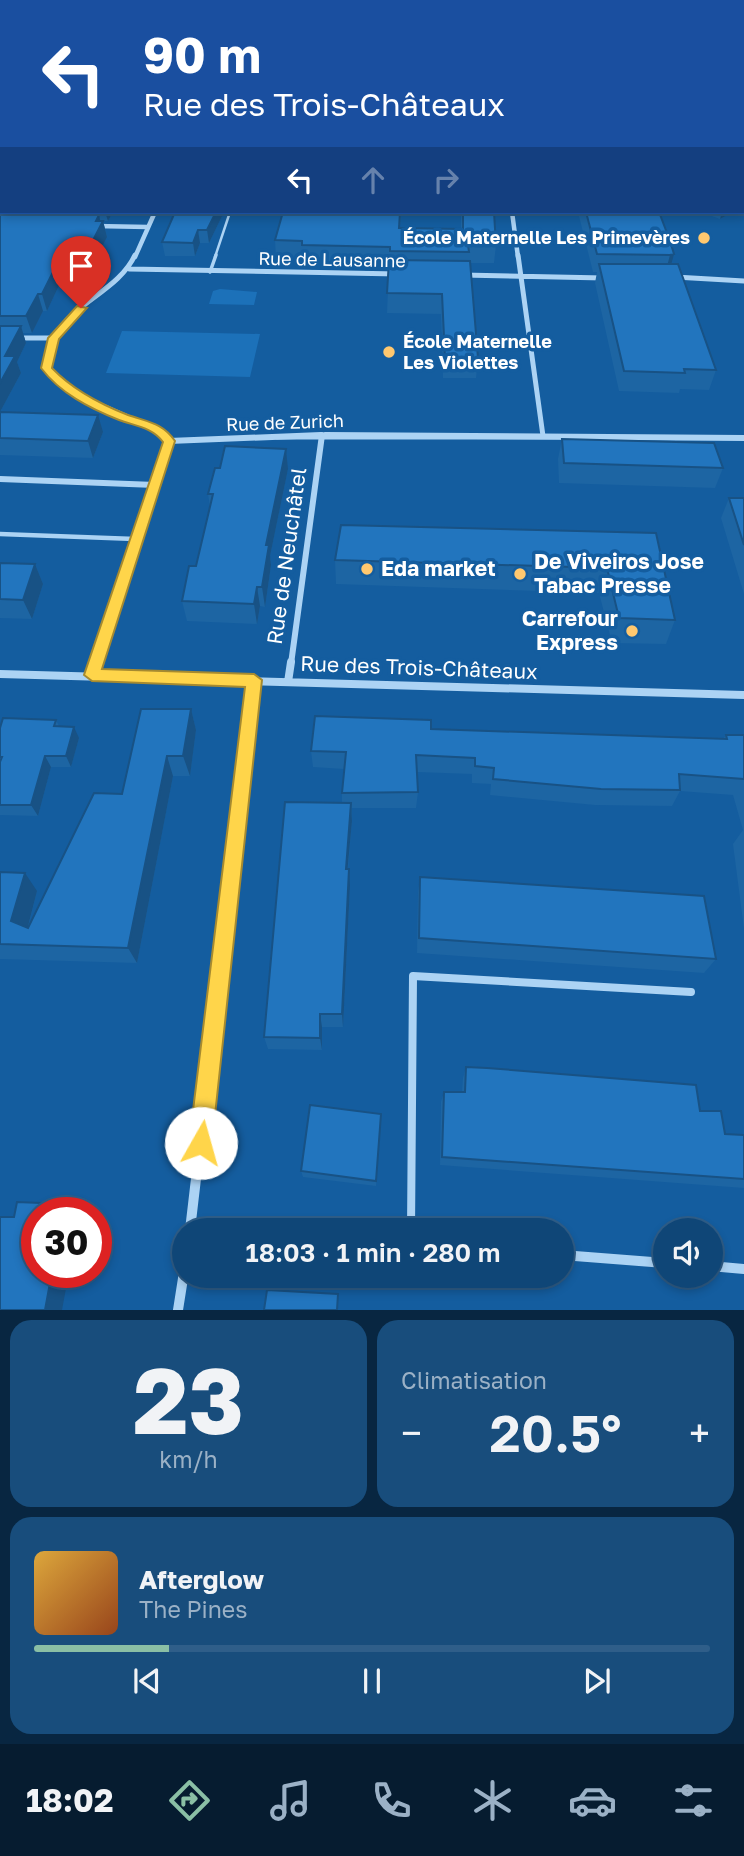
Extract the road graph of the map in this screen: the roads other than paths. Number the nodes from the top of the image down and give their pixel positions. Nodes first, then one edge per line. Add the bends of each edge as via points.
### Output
1 (154, 214) edge
2 (229, 214) edge
3 (512, 214) edge
4 (83, 226) edge
5 (148, 227) junction
6 (129, 269) junction
7 (210, 272) junction
8 (400, 275) edge
9 (455, 275) edge
10 (523, 276) junction
11 (611, 278) edge
12 (666, 279) edge
13 (744, 281) edge
14 (0, 338) edge
15 (54, 338) junction
16 (321, 435) junction
17 (543, 436) junction
18 (744, 438) edge
19 (169, 441) junction
20 (0, 479) edge
21 (155, 485) junction
22 (0, 534) edge
23 (135, 539) junction
24 (0, 674) edge
25 (92, 675) junction
26 (254, 680) junction
27 (288, 682) junction
28 (744, 695) edge
29 (691, 992) dead end
30 (192, 1218) edge
31 (411, 1218) edge
32 (574, 1256) edge
33 (653, 1262) edge
34 (723, 1267) edge
35 (744, 1269) edge
36 (181, 1288) edge
37 (178, 1310) edge

1 - 5 street
2 - 7 lane
3 - 10 street
4 - 5 street
5 - 6 street
6 - 7 street, Rue de Lausanne
6 - 15 street via 65,322
7 - 8 street, Rue de Lausanne
9 - 10 street
10 - 11 street
10 - 17 street
12 - 13 street via 682,275
14 - 15 street
15 - 19 street via 46,368 65,389 160,430
16 - 17 street, Rue de Zurich
16 - 19 street, Rue de Zurich
16 - 27 street, Rue de Neuchâtel
17 - 18 street, Rue de Zurich
19 - 21 street
20 - 21 street
21 - 23 street
22 - 23 lane
23 - 25 street
24 - 25 street, Rue des Trois-Châteaux
25 - 26 street, Rue des Trois-Châteaux
26 - 27 street, Rue des Trois-Châteaux
26 - 30 street
27 - 28 street, Rue des Trois-Châteaux
29 - 31 lane via 412,976
32 - 33 street
34 - 35 street
36 - 37 street

